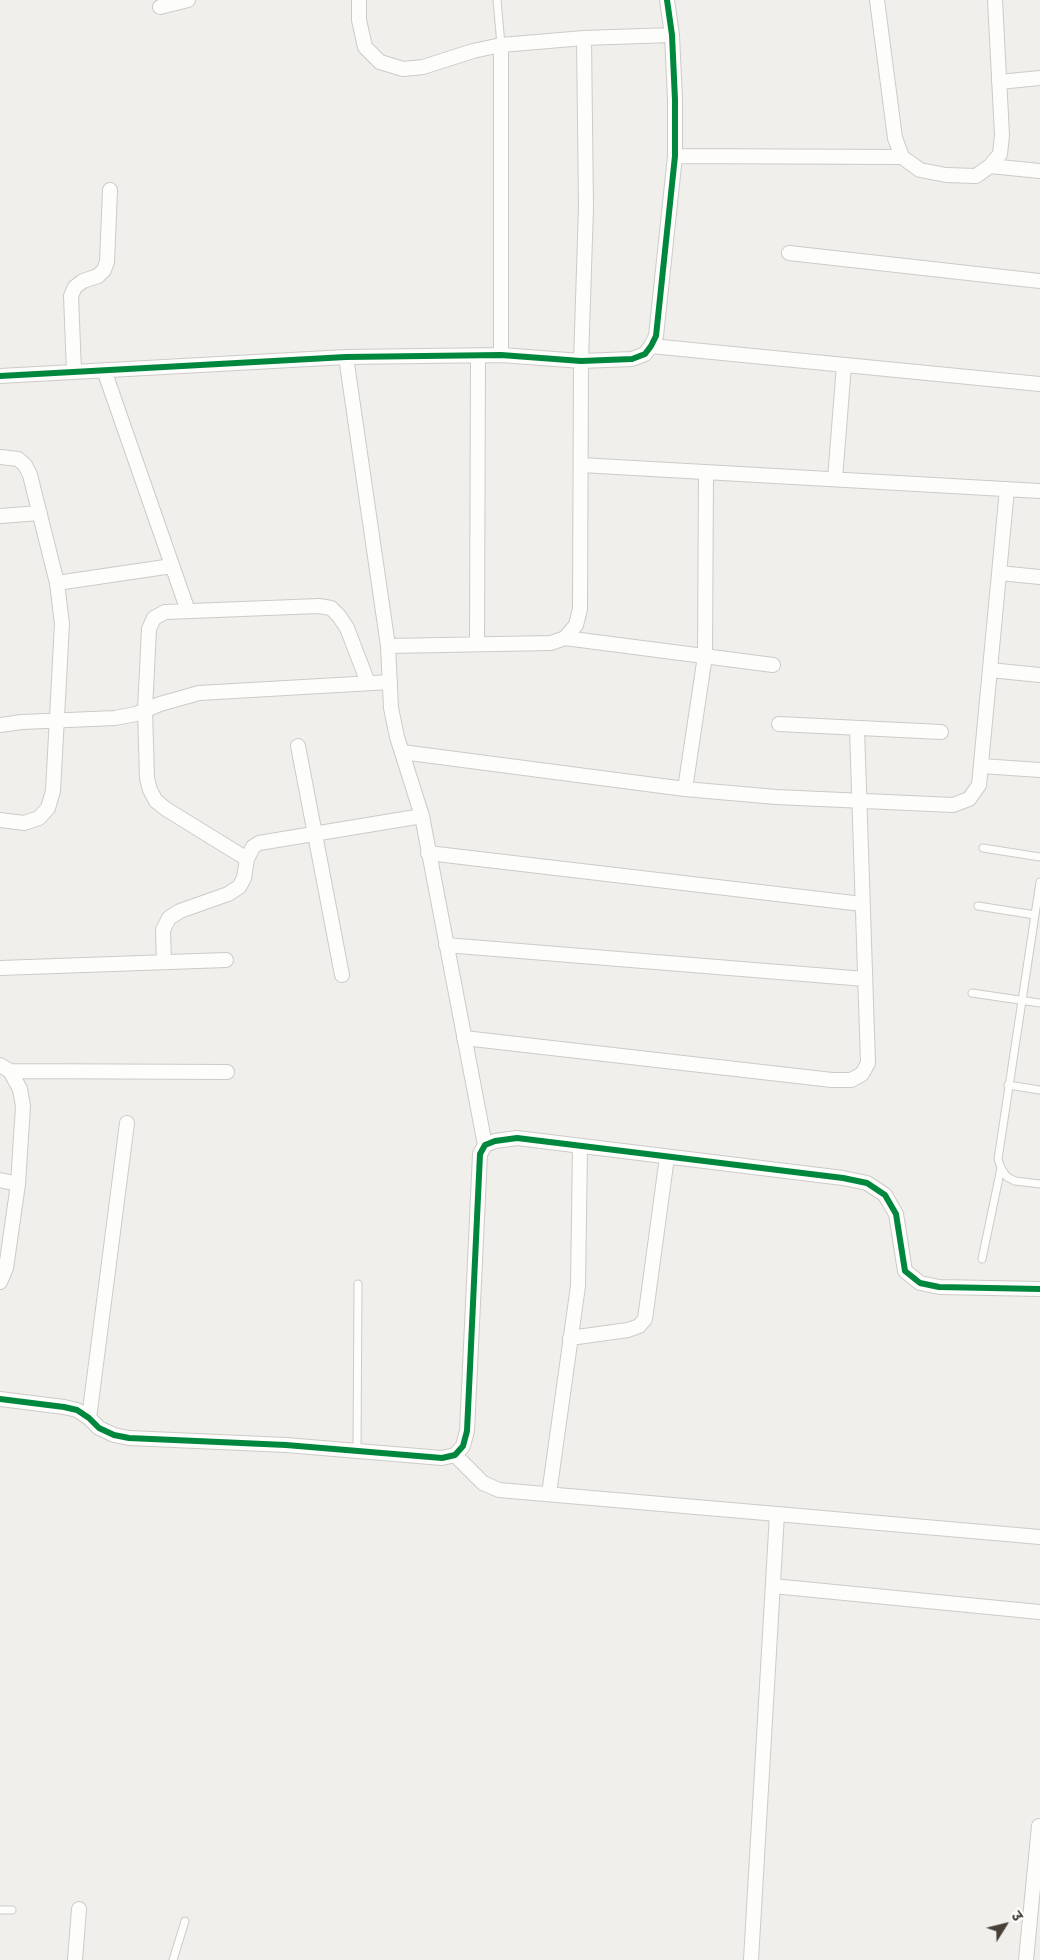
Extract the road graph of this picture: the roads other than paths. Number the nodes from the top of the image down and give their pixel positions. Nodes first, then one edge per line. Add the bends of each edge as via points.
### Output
1 (188, 0) edge
2 (359, 0) edge
3 (497, 0) edge
4 (667, 0) edge
5 (877, 0) edge
6 (995, 0) edge
7 (160, 6) dead end
8 (672, 35) junction
9 (584, 38) junction
10 (501, 45) junction
11 (1040, 78) edge
12 (999, 82) junction
13 (675, 156) junction
14 (902, 157) junction
15 (990, 166) junction
16 (1040, 171) edge
17 (110, 190) dead end
18 (789, 253) dead end
19 (1040, 281) edge
20 (651, 346) junction
21 (500, 355) junction
22 (478, 356) junction
23 (346, 357) junction
24 (581, 361) junction
25 (844, 365) junction
26 (104, 370) junction
27 (74, 372) junction
28 (0, 376) edge
29 (1040, 384) edge
30 (0, 457) edge
31 (581, 465) junction
32 (706, 472) junction
33 (835, 479) junction
34 (1007, 489) junction
35 (1040, 490) edge
36 (40, 513) junction
37 (0, 516) edge
38 (172, 566) junction
39 (999, 574) junction
40 (1040, 577) edge
41 (57, 583) junction
42 (188, 611) junction
43 (565, 638) junction
44 (477, 644) junction
45 (388, 646) junction
46 (704, 656) junction
47 (773, 666) dead end
48 (990, 670) junction
49 (1040, 675) edge
50 (390, 682) junction
51 (368, 683) junction
52 (145, 710) junction
53 (57, 720) junction
54 (0, 724) edge
55 (779, 724) dead end
56 (856, 729) junction
57 (941, 732) dead end
58 (298, 746) dead end
59 (402, 752) junction
60 (981, 766) junction
61 (1040, 770) edge
62 (684, 789) junction
63 (858, 801) junction
64 (422, 816) junction
65 (0, 820) edge
66 (316, 833) junction
67 (983, 848) dead end
68 (428, 853) junction
69 (1040, 857) edge
70 (247, 859) junction
71 (1040, 882) edge
72 (862, 904) junction
73 (978, 906) dead end
74 (1035, 915) junction
75 (446, 946) junction
76 (226, 960) dead end
77 (164, 962) junction
78 (0, 968) edge
79 (342, 975) dead end
80 (865, 979) junction
81 (972, 993) dead end
82 (1021, 1001) junction
83 (1040, 1003) edge
84 (464, 1038) junction
85 (5, 1068) edge
86 (227, 1072) dead end
87 (1008, 1086) junction
88 (1040, 1090) edge
89 (127, 1123) dead end
90 (485, 1145) junction
91 (580, 1147) junction
92 (667, 1157) junction
93 (1001, 1168) junction
94 (0, 1180) edge
95 (18, 1184) junction
96 (1040, 1184) edge
97 (982, 1259) dead end
98 (0, 1282) edge
99 (358, 1284) dead end
100 (1040, 1289) edge
101 (570, 1338) junction
102 (0, 1399) edge
103 (89, 1418) junction
104 (356, 1450) junction
105 (455, 1456) junction
106 (549, 1494) junction
107 (777, 1514) junction
108 (1040, 1537) edge
109 (773, 1586) junction
110 (1040, 1612) edge
111 (1039, 1826) edge
112 (1038, 1861) edge
113 (79, 1909) dead end
114 (0, 1910) edge
115 (12, 1910) dead end
116 (185, 1921) dead end
117 (1031, 1952) edge
118 (75, 1960) edge
119 (173, 1960) edge
120 (751, 1960) edge

1 - 7 street
2 - 10 street via 359,20 365,47 380,62 402,69
3 - 10 lane
4 - 8 street
5 - 14 street via 895,138
6 - 12 street
8 - 9 street
8 - 13 street
9 - 10 street
9 - 24 street via 586,208
10 - 21 street
11 - 12 street
12 - 15 street via 1000,154
13 - 14 street
13 - 20 street via 656,336
14 - 15 street via 920,170 946,175 976,176
15 - 16 street
17 - 27 street via 107,262 98,276 83,281 71,296
18 - 19 street
20 - 24 street via 644,354 632,359
20 - 25 street
21 - 22 street
21 - 24 street
22 - 23 street
22 - 44 street
23 - 26 street
23 - 45 street
24 - 31 street
25 - 29 street
25 - 33 street
26 - 27 street
26 - 38 street
27 - 28 street
30 - 36 street via 18,459 25,465
31 - 32 street
31 - 43 street via 580,609 576,625
32 - 33 street
32 - 46 street
33 - 34 street
34 - 35 street
34 - 39 street
36 - 37 street
36 - 41 street
38 - 41 street
38 - 42 street
39 - 40 street
39 - 48 street
41 - 53 street via 62,624
42 - 51 street via 330,608 347,628
42 - 52 street via 165,612 154,618 150,629
43 - 44 street via 551,643
43 - 46 street
44 - 45 street
45 - 50 street
46 - 47 street
46 - 62 street
48 - 49 street
48 - 60 street
50 - 51 street
50 - 59 street via 391,708
51 - 52 street via 198,693
52 - 53 street via 115,718
52 - 70 street via 147,778 156,800
53 - 54 street
53 - 65 street via 53,791 48,808 39,818 24,823
55 - 56 street
56 - 57 street
56 - 63 street
58 - 66 street
59 - 62 street
59 - 64 street
60 - 61 street
60 - 63 street via 979,784 969,799 953,805
62 - 63 street
63 - 72 street
64 - 66 street
64 - 68 street
66 - 70 street via 259,842 252,847
66 - 79 street
67 - 69 lane
68 - 72 street
68 - 75 street
70 - 77 street via 240,887 169,918 163,930
71 - 74 lane
72 - 80 street
73 - 74 lane
74 - 82 lane
75 - 80 street
75 - 84 street
76 - 77 street
77 - 78 street
80 - 84 street via 868,1063 862,1074 850,1080
81 - 82 lane
82 - 83 lane
82 - 87 lane
84 - 90 street
85 - 86 street
85 - 95 street via 20,1089 23,1106
87 - 88 lane
87 - 93 lane via 998,1158
89 - 103 street
90 - 91 street via 495,1140 517,1138
90 - 105 street via 480,1154 479,1169 467,1431 463,1446
91 - 92 street
91 - 101 street via 578,1286
92 - 100 street via 867,1183 886,1196 896,1214 905,1271 920,1283 940,1287
92 - 101 street via 646,1319 628,1330
93 - 96 lane via 1007,1177 1015,1181
93 - 97 lane
94 - 95 street
95 - 98 street via 6,1268
99 - 104 lane
101 - 106 street
102 - 103 street via 64,1407
103 - 104 street via 99,1428 129,1438
104 - 105 street via 442,1458
105 - 106 street via 483,1483 499,1490
106 - 107 street
107 - 108 street
107 - 109 street
109 - 110 street
109 - 120 street
111 - 112 street
112 - 117 street
113 - 118 street
114 - 115 lane
116 - 119 lane

